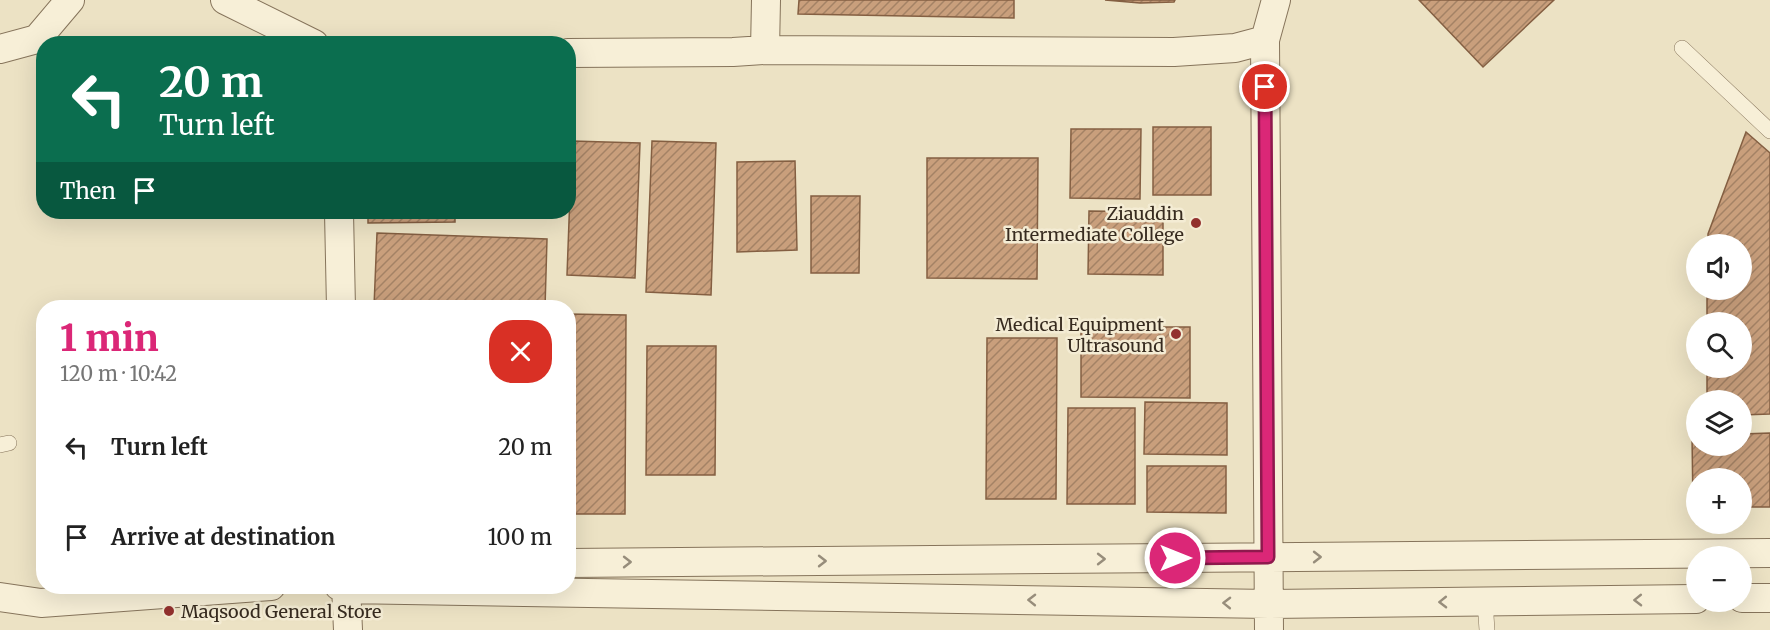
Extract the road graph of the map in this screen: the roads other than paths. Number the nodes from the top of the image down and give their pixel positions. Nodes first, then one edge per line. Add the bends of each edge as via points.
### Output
1 (70, 0) edge
2 (225, 0) edge
3 (766, 0) edge
4 (1276, 0) edge
5 (40, 36) edge
6 (298, 36) edge
7 (36, 39) edge
8 (1265, 40) junction
9 (1682, 48) dead end
10 (0, 49) edge
11 (765, 50) junction
12 (576, 53) edge
13 (1770, 131) edge
14 (339, 219) edge
15 (341, 300) edge
16 (1770, 553) edge
17 (1268, 557) junction
18 (576, 563) edge
19 (163, 594) edge
20 (345, 594) edge
21 (560, 594) edge
22 (0, 597) edge
23 (1752, 598) edge
24 (1770, 598) edge
25 (1686, 599) edge
26 (1485, 601) junction
27 (1269, 617) edge
28 (348, 630) edge
29 (1487, 630) edge

1 - 5 street
2 - 6 street
3 - 11 street
4 - 8 street
7 - 10 street
8 - 11 street via 1235,48 1174,52
8 - 17 street
9 - 13 lane
11 - 12 street
14 - 15 street
17 -> 16 street
18 -> 17 street
17 - 27 street
19 - 22 street via 41,603
20 - 28 street
27 -> 21 street
23 - 24 street
25 -> 26 street
26 -> 27 street
26 - 29 lane

